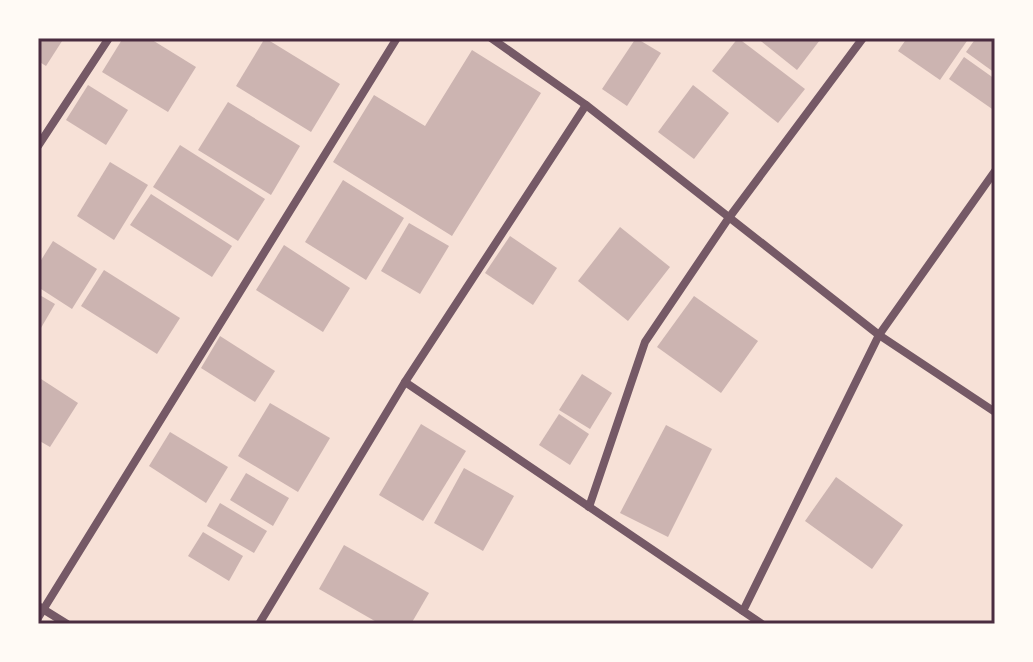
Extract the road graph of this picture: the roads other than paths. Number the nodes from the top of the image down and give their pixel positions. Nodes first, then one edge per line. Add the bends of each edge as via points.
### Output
1 (109, 38) edge
2 (397, 38) edge
3 (491, 38) edge
4 (863, 38) edge
5 (586, 105) junction
6 (38, 146) edge
7 (995, 171) edge
8 (728, 219) junction
9 (879, 335) junction
10 (405, 382) junction
11 (995, 412) edge
12 (589, 507) junction
13 (41, 607) edge
14 (743, 611) junction
15 (38, 618) edge
16 (67, 624) edge
17 (259, 624) edge
18 (762, 624) edge

1 - 6 street
2 - 13 street
3 - 5 street
4 - 8 street
5 - 8 street
5 - 10 street
7 - 9 street
8 - 9 street
8 - 12 street via 645,342
9 - 11 street
9 - 14 street
10 - 12 street
10 - 17 street
12 - 14 street
13 - 15 street
13 - 16 street
14 - 18 street

